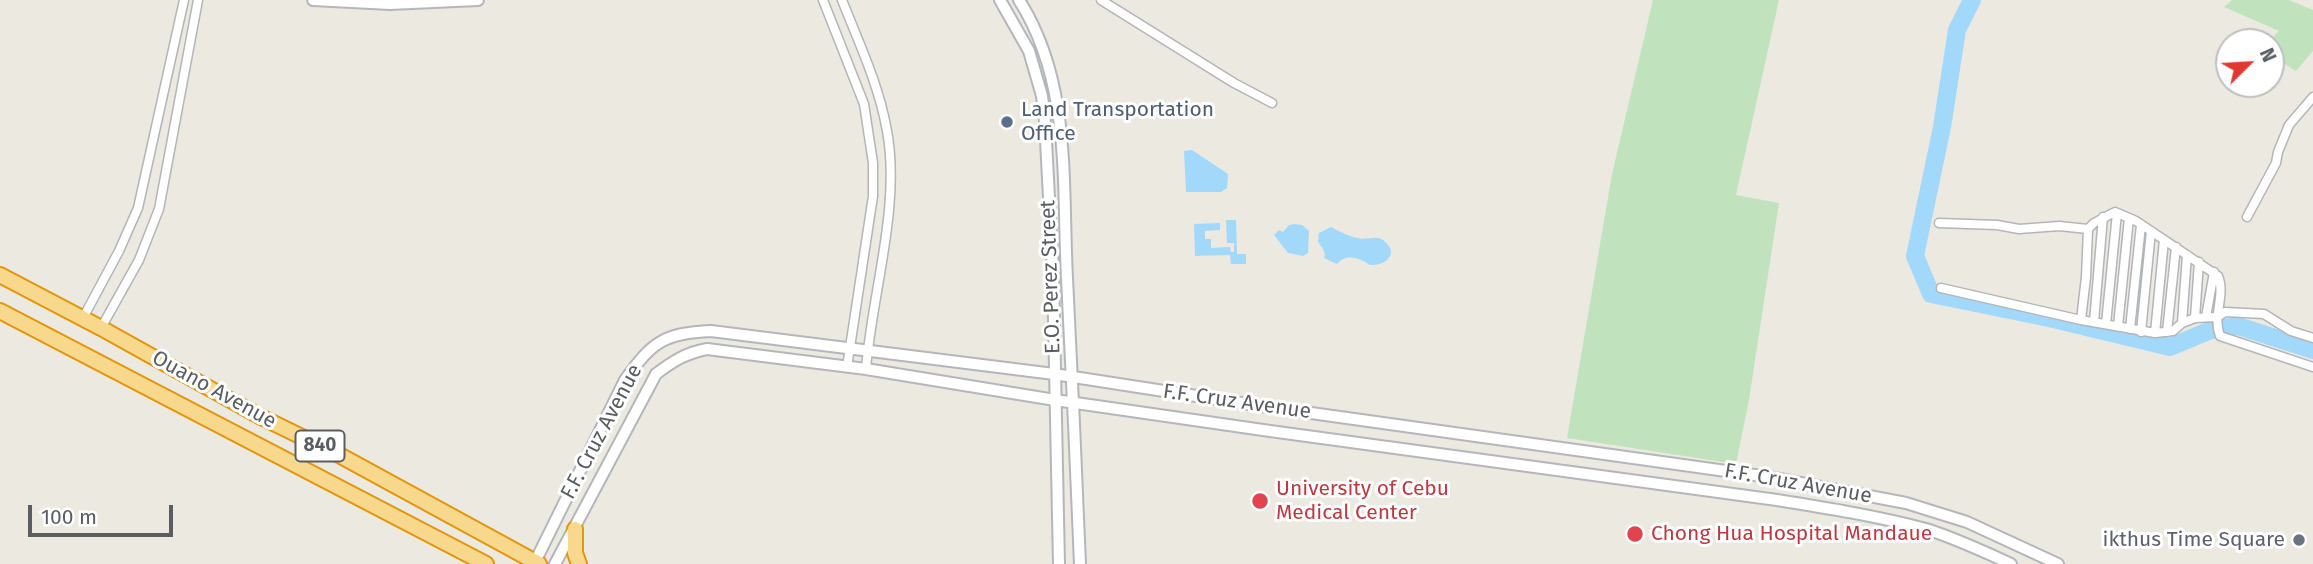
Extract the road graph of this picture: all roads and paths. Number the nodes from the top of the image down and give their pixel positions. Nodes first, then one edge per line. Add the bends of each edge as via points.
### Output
1 (184, 0) edge
2 (198, 0) edge
3 (313, 0) edge
4 (478, 0) edge
5 (824, 0) edge
6 (842, 0) edge
7 (1000, 0) edge
8 (1019, 0) edge
9 (1101, 0) edge
10 (356, 2) edge
11 (2313, 97) edge
12 (1272, 103) dead end
13 (159, 108) junction
14 (176, 112) junction
15 (1062, 159) junction
16 (1047, 160) junction
17 (2117, 213) junction
18 (2104, 217) junction
19 (2247, 217) dead end
20 (2129, 218) junction
21 (1939, 223) dead end
22 (2141, 225) junction
23 (2088, 229) junction
24 (2151, 231) junction
25 (2164, 240) junction
26 (2176, 247) junction
27 (2187, 255) junction
28 (2199, 262) junction
29 (2214, 272) junction
30 (0, 275) edge
31 (2086, 277) junction
32 (2098, 277) junction
33 (2111, 278) junction
34 (2123, 278) junction
35 (2135, 278) junction
36 (2147, 280) junction
37 (2160, 280) junction
38 (1941, 288) dead end
39 (0, 311) edge
40 (2206, 317) junction
41 (83, 318) junction
42 (2195, 318) junction
43 (2081, 320) junction
44 (2094, 322) junction
45 (2182, 323) junction
46 (2106, 324) junction
47 (2217, 325) junction
48 (2118, 326) junction
49 (101, 328) junction
50 (2130, 329) junction
51 (2141, 331) junction
52 (2167, 332) junction
53 (2155, 333) junction
54 (2313, 338) edge
55 (850, 349) junction
56 (867, 351) junction
57 (847, 367) junction
58 (2313, 367) edge
59 (866, 369) junction
60 (1054, 374) junction
61 (1072, 377) junction
62 (1055, 400) junction
63 (1074, 402) junction
64 (575, 529) junction
65 (475, 560) edge
66 (486, 564) edge
67 (536, 564) edge
68 (555, 564) edge
69 (579, 564) edge
70 (1059, 564) edge
71 (1080, 564) edge
72 (2011, 564) edge
73 (2058, 564) edge

1 - 13 street
2 - 14 street
3 - 10 street
4 - 10 street
5 - 55 street via 864,104 873,163 873,196
6 - 56 street via 880,101 890,162 890,198
7 - 16 street, E.O. Perez Street via 1036,73
8 - 15 street, E.O. Perez Street via 1051,70
9 - 12 street
11 - 19 street via 2289,125 2276,163
13 - 14 street
13 - 41 street via 138,208
14 - 49 street via 159,209 139,260
15 - 16 street
15 - 61 street, E.O. Perez Street
16 - 60 street, E.O. Perez Street
17 - 18 street
17 - 20 street
17 - 33 street
18 - 23 street
18 - 32 street
20 - 22 street
20 - 34 street
21 - 23 street
22 - 24 street
22 - 35 street
23 - 31 street
24 - 25 street
24 - 36 street
25 - 26 street
25 - 37 street
26 - 27 street
26 - 52 street
27 - 28 street
27 - 45 street
28 - 29 street
28 - 42 street
29 - 40 street
29 - 47 street via 2221,283
30 - 41 highway, Ouano Avenue / 840
31 - 32 street
31 - 43 street
32 - 33 street
32 - 44 street
33 - 34 street
33 - 46 street
34 - 35 street
34 - 48 street
35 - 36 street
35 - 50 street
36 - 37 street
36 - 51 street
37 - 53 street
38 - 43 street
39 - 65 highway, Ouano Avenue / 840
40 - 42 street
40 - 47 street
41 - 49 highway, Ouano Avenue / 840
42 - 45 street
43 - 44 street
44 - 46 street
45 - 52 street
46 - 48 street
47 - 54 street via 2225,312 2264,314
47 - 58 street via 2224,338
48 - 50 street
49 - 67 highway, Ouano Avenue / 840
50 - 51 street
51 - 53 street
52 - 53 street
55 - 56 street, F.F. Cruz Avenue
55 - 57 street
55 - 67 street, F.F. Cruz Avenue via 711,331 684,332 661,340 625,380
56 - 59 street
56 - 60 street, F.F. Cruz Avenue
57 - 59 street, F.F. Cruz Avenue
57 - 64 street, F.F. Cruz Avenue via 707,349 671,362 656,374
59 - 62 street, F.F. Cruz Avenue
60 - 61 street, F.F. Cruz Avenue
60 - 62 street, E.O. Perez Street
61 - 63 street, E.O. Perez Street
61 - 73 street, F.F. Cruz Avenue via 1794,482 1906,503 1956,518
62 - 63 street, F.F. Cruz Avenue
62 - 70 street, E.O. Perez Street
63 - 71 street, E.O. Perez Street
63 - 72 street, F.F. Cruz Avenue via 1824,508 1927,530
64 - 68 street, F.F. Cruz Avenue
64 - 69 highway
65 - 66 highway, Ouano Avenue / 840

